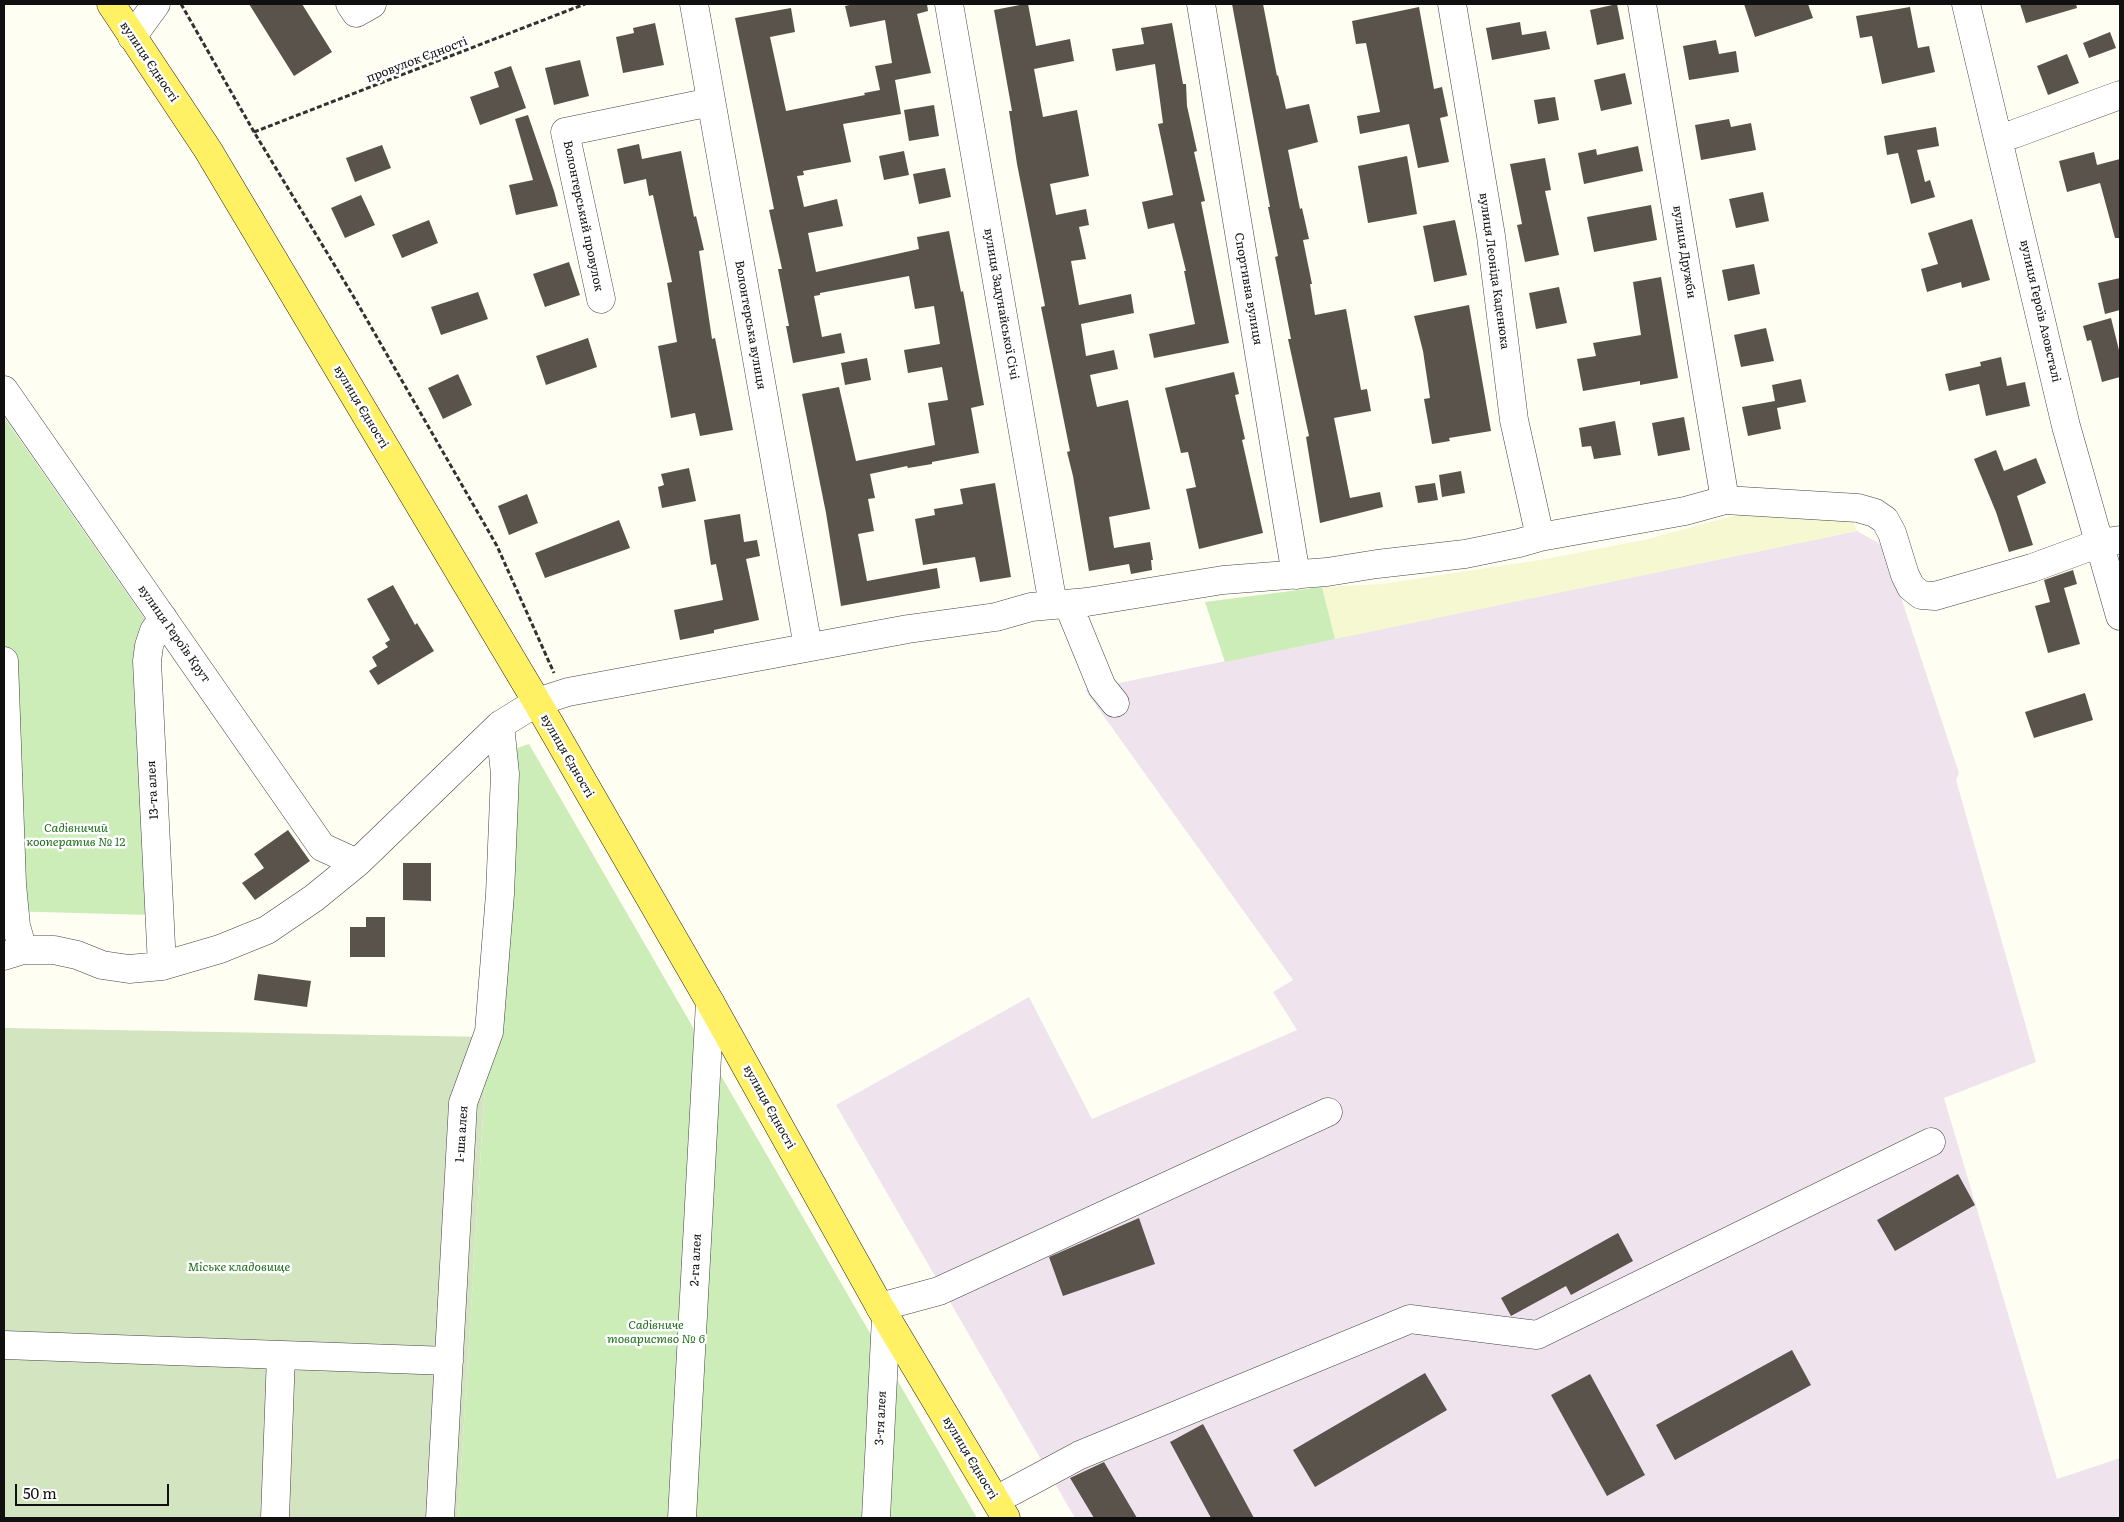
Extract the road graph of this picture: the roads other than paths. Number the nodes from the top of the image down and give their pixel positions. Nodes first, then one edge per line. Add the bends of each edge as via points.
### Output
1 (111, 4) edge
2 (156, 4) edge
3 (350, 4) edge
4 (372, 4) edge
5 (694, 4) edge
6 (949, 4) edge
7 (1201, 4) edge
8 (1452, 4) edge
9 (1642, 4) edge
10 (1966, 4) edge
11 (132, 37) junction
12 (2120, 95) edge
13 (711, 102) junction
14 (1999, 138) junction
15 (601, 299) dead end
16 (7, 405) edge
17 (1725, 500) junction
18 (1540, 537) junction
19 (2110, 542) edge
20 (1296, 575) junction
21 (1061, 604) junction
22 (2120, 616) edge
23 (163, 618) junction
24 (808, 647) junction
25 (4, 661) edge
26 (537, 702) junction
27 (1115, 703) dead end
28 (500, 725) junction
29 (357, 863) junction
30 (13, 953) edge
31 (162, 966) junction
32 (710, 1002) junction
33 (1328, 1112) dead end
34 (1931, 1142) dead end
35 (883, 1312) junction
36 (4, 1345) edge
37 (281, 1355) junction
38 (449, 1361) junction
39 (1001, 1509) edge
40 (275, 1518) edge
41 (440, 1518) edge
42 (682, 1518) edge
43 (876, 1518) edge

1 - 11 main road, вулиця Єдності
2 - 11 street
3 - 4 street via 356,13
5 - 13 street, Волонтерська вулиця
6 - 21 street, вулиця Задунайської Січі
7 - 20 street, Спортивна вулиця
8 - 18 street, вулиця Леоніда Каденюка via 1491,236 1514,420
9 - 17 street, вулиця Дружби
10 - 14 street, вулиця Героїв Азовсталі
11 - 26 main road, вулиця Єдності via 208,150
12 - 14 street
13 - 15 street, Волонтерський провулок via 565,132
13 - 24 street, Волонтерська вулиця
14 - 19 street, вулиця Героїв Азовсталі via 2066,426
16 - 23 street, вулиця Героїв Крут
17 - 18 street via 1643,519
17 - 19 street via 1858,508 1875,513 1885,520 1905,575 1911,587 1921,595 1950,592
18 - 20 street via 1465,554
19 - 22 street, вулиця Героїв Азовсталі
20 - 21 street via 1223,580
21 - 24 street
21 - 27 street, вулиця Задунайської Січі via 1102,687
23 - 29 street, вулиця Героїв Крут via 322,847
23 - 31 street, 13-та алея via 154,631 147,662
24 - 26 street via 568,692
25 - 30 street via 16,926
26 - 28 street
26 - 32 main road, вулиця Єдності
28 - 29 street
28 - 38 street, 1-ша алея via 505,774 499,914 489,1032 463,1103
29 - 31 street via 267,930 220,949
30 - 31 street via 54,950 102,965 130,969
32 - 35 main road, вулиця Єдності
32 - 42 street, 2-га алея
33 - 35 street via 939,1291
34 - 39 street via 1537,1336 1410,1319 1080,1455
35 - 39 main road, вулиця Єдності
35 - 43 street, 3-тя алея
36 - 37 street
37 - 38 street
37 - 40 street
38 - 41 street, 1-ша алея

